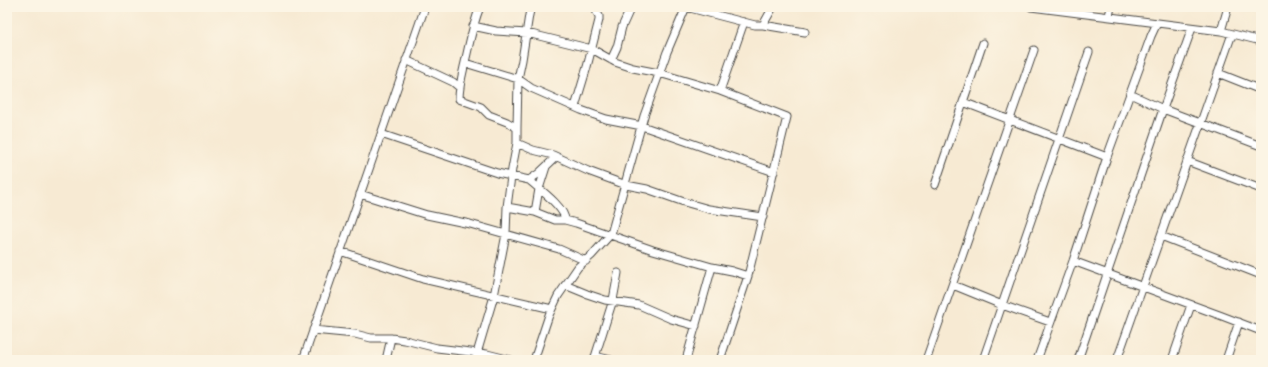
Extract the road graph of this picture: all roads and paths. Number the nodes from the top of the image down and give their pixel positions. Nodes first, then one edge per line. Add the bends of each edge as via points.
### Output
1 (424, 7) edge
2 (480, 7) edge
3 (531, 7) edge
4 (594, 7) edge
5 (631, 7) edge
6 (686, 7) edge
7 (773, 7) edge
8 (1031, 7) edge
9 (1111, 7) edge
10 (1228, 7) edge
11 (1109, 16) junction
12 (744, 22) junction
13 (1157, 23) junction
14 (763, 25) junction
15 (473, 26) junction
16 (1192, 28) junction
17 (1221, 31) junction
18 (805, 32) dead end
19 (527, 33) junction
20 (1232, 34) junction
21 (1261, 41) edge
22 (983, 43) dead end
23 (592, 48) junction
24 (1034, 50) dead end
25 (1089, 52) dead end
26 (406, 60) junction
27 (611, 60) junction
28 (465, 64) junction
29 (659, 73) junction
30 (1218, 73) junction
31 (518, 79) junction
32 (459, 87) junction
33 (1261, 90) edge
34 (720, 91) junction
35 (1130, 94) junction
36 (962, 102) junction
37 (575, 107) junction
38 (1163, 109) junction
39 (1010, 121) junction
40 (1201, 124) junction
41 (642, 126) junction
42 (517, 128) junction
43 (381, 134) junction
44 (1059, 139) junction
45 (517, 143) junction
46 (1261, 146) edge
47 (556, 157) junction
48 (1107, 157) junction
49 (1187, 160) junction
50 (547, 165) junction
51 (774, 172) junction
52 (511, 176) junction
53 (529, 180) junction
54 (626, 185) junction
55 (935, 185) dead end
56 (539, 189) junction
57 (1261, 189) edge
58 (360, 194) junction
59 (506, 207) junction
60 (535, 212) junction
61 (763, 217) junction
62 (565, 220) junction
63 (506, 234) junction
64 (611, 234) junction
65 (1161, 236) junction
66 (340, 251) junction
67 (586, 261) junction
68 (1073, 261) junction
69 (712, 267) junction
70 (618, 273) dead end
71 (1108, 274) junction
72 (1261, 275) edge
73 (748, 276) junction
74 (953, 284) junction
75 (565, 286) junction
76 (1143, 287) junction
77 (494, 296) junction
78 (613, 300) junction
79 (1002, 305) junction
80 (1191, 305) junction
81 (552, 309) junction
82 (1050, 322) junction
83 (1239, 322) junction
84 (696, 326) junction
85 (313, 330) junction
86 (1261, 331) edge
87 (390, 338) junction
88 (476, 357) edge
89 (595, 359) edge
90 (303, 360) edge
91 (386, 360) edge
92 (510, 360) edge
93 (534, 360) edge
94 (611, 360) edge
95 (686, 360) edge
96 (720, 360) edge
97 (926, 360) edge
98 (982, 360) edge
99 (1037, 360) edge
100 (1078, 360) edge
101 (1117, 360) edge
102 (1172, 360) edge
103 (1226, 360) edge

1 - 26 street
2 - 15 street
3 - 19 street
4 - 23 street via 599,16
5 - 27 street
6 - 12 street
6 - 29 street
7 - 14 street
8 - 11 street
9 - 11 street
10 - 17 street
11 - 13 street
12 - 14 street
12 - 34 street
13 - 16 street
13 - 35 street
14 - 18 street
15 - 19 street via 496,31
15 - 28 street
16 - 17 street
16 - 38 street
17 - 20 street
19 - 23 street
19 - 31 street
20 - 21 street
20 - 30 street
22 - 36 street
23 - 27 street
23 - 37 street
24 - 39 street
25 - 44 street
26 - 32 street
26 - 43 street
27 - 29 street
28 - 31 street
28 - 32 street
29 - 34 street
29 - 41 street
30 - 33 street
30 - 40 street
31 - 37 street via 531,88
31 - 42 street
32 - 42 street via 459,99 481,107 489,116
34 - 51 street via 787,117
35 - 38 street
35 - 48 street
36 - 39 street
36 - 55 street
37 - 41 street via 606,119
38 - 40 street
38 - 71 street
39 - 44 street
39 - 74 street
40 - 46 street
40 - 49 street
41 - 51 street
41 - 54 street
42 - 45 street
43 - 52 street
43 - 58 street
44 - 48 street
44 - 79 street
45 - 47 street
45 - 52 street
47 - 50 street
47 - 54 street
48 - 68 street
49 - 57 street
49 - 65 street
50 - 53 street
50 - 56 street
51 - 61 street
52 - 53 street
52 - 59 street
53 - 56 street
54 - 61 street via 647,189 708,209
54 - 64 street
56 - 60 street
56 - 62 street via 559,207
58 - 63 street via 427,215
58 - 66 street
59 - 60 street
59 - 63 street
60 - 62 street via 555,220
61 - 73 street
62 - 64 street
63 - 67 street via 559,249
63 - 77 street
64 - 67 street
64 - 69 street via 653,250
65 - 72 street
65 - 76 street
66 - 77 street via 423,279
66 - 85 street
67 - 75 street via 578,267
68 - 71 street
68 - 82 street
69 - 73 street
69 - 84 street
70 - 78 street
71 - 76 street
71 - 100 street
73 - 96 street
74 - 79 street
74 - 97 street
75 - 78 street
75 - 81 street
76 - 80 street
76 - 101 street
77 - 81 street
77 - 88 street
78 - 84 street via 639,305 671,319
78 - 89 street
79 - 82 street
79 - 98 street
80 - 83 street
80 - 102 street
81 - 93 street
82 - 99 street
83 - 86 street
83 - 103 street
84 - 95 street
85 - 87 street
85 - 90 street
87 - 88 street
87 - 91 street
88 - 92 street via 488,354
89 - 94 street

